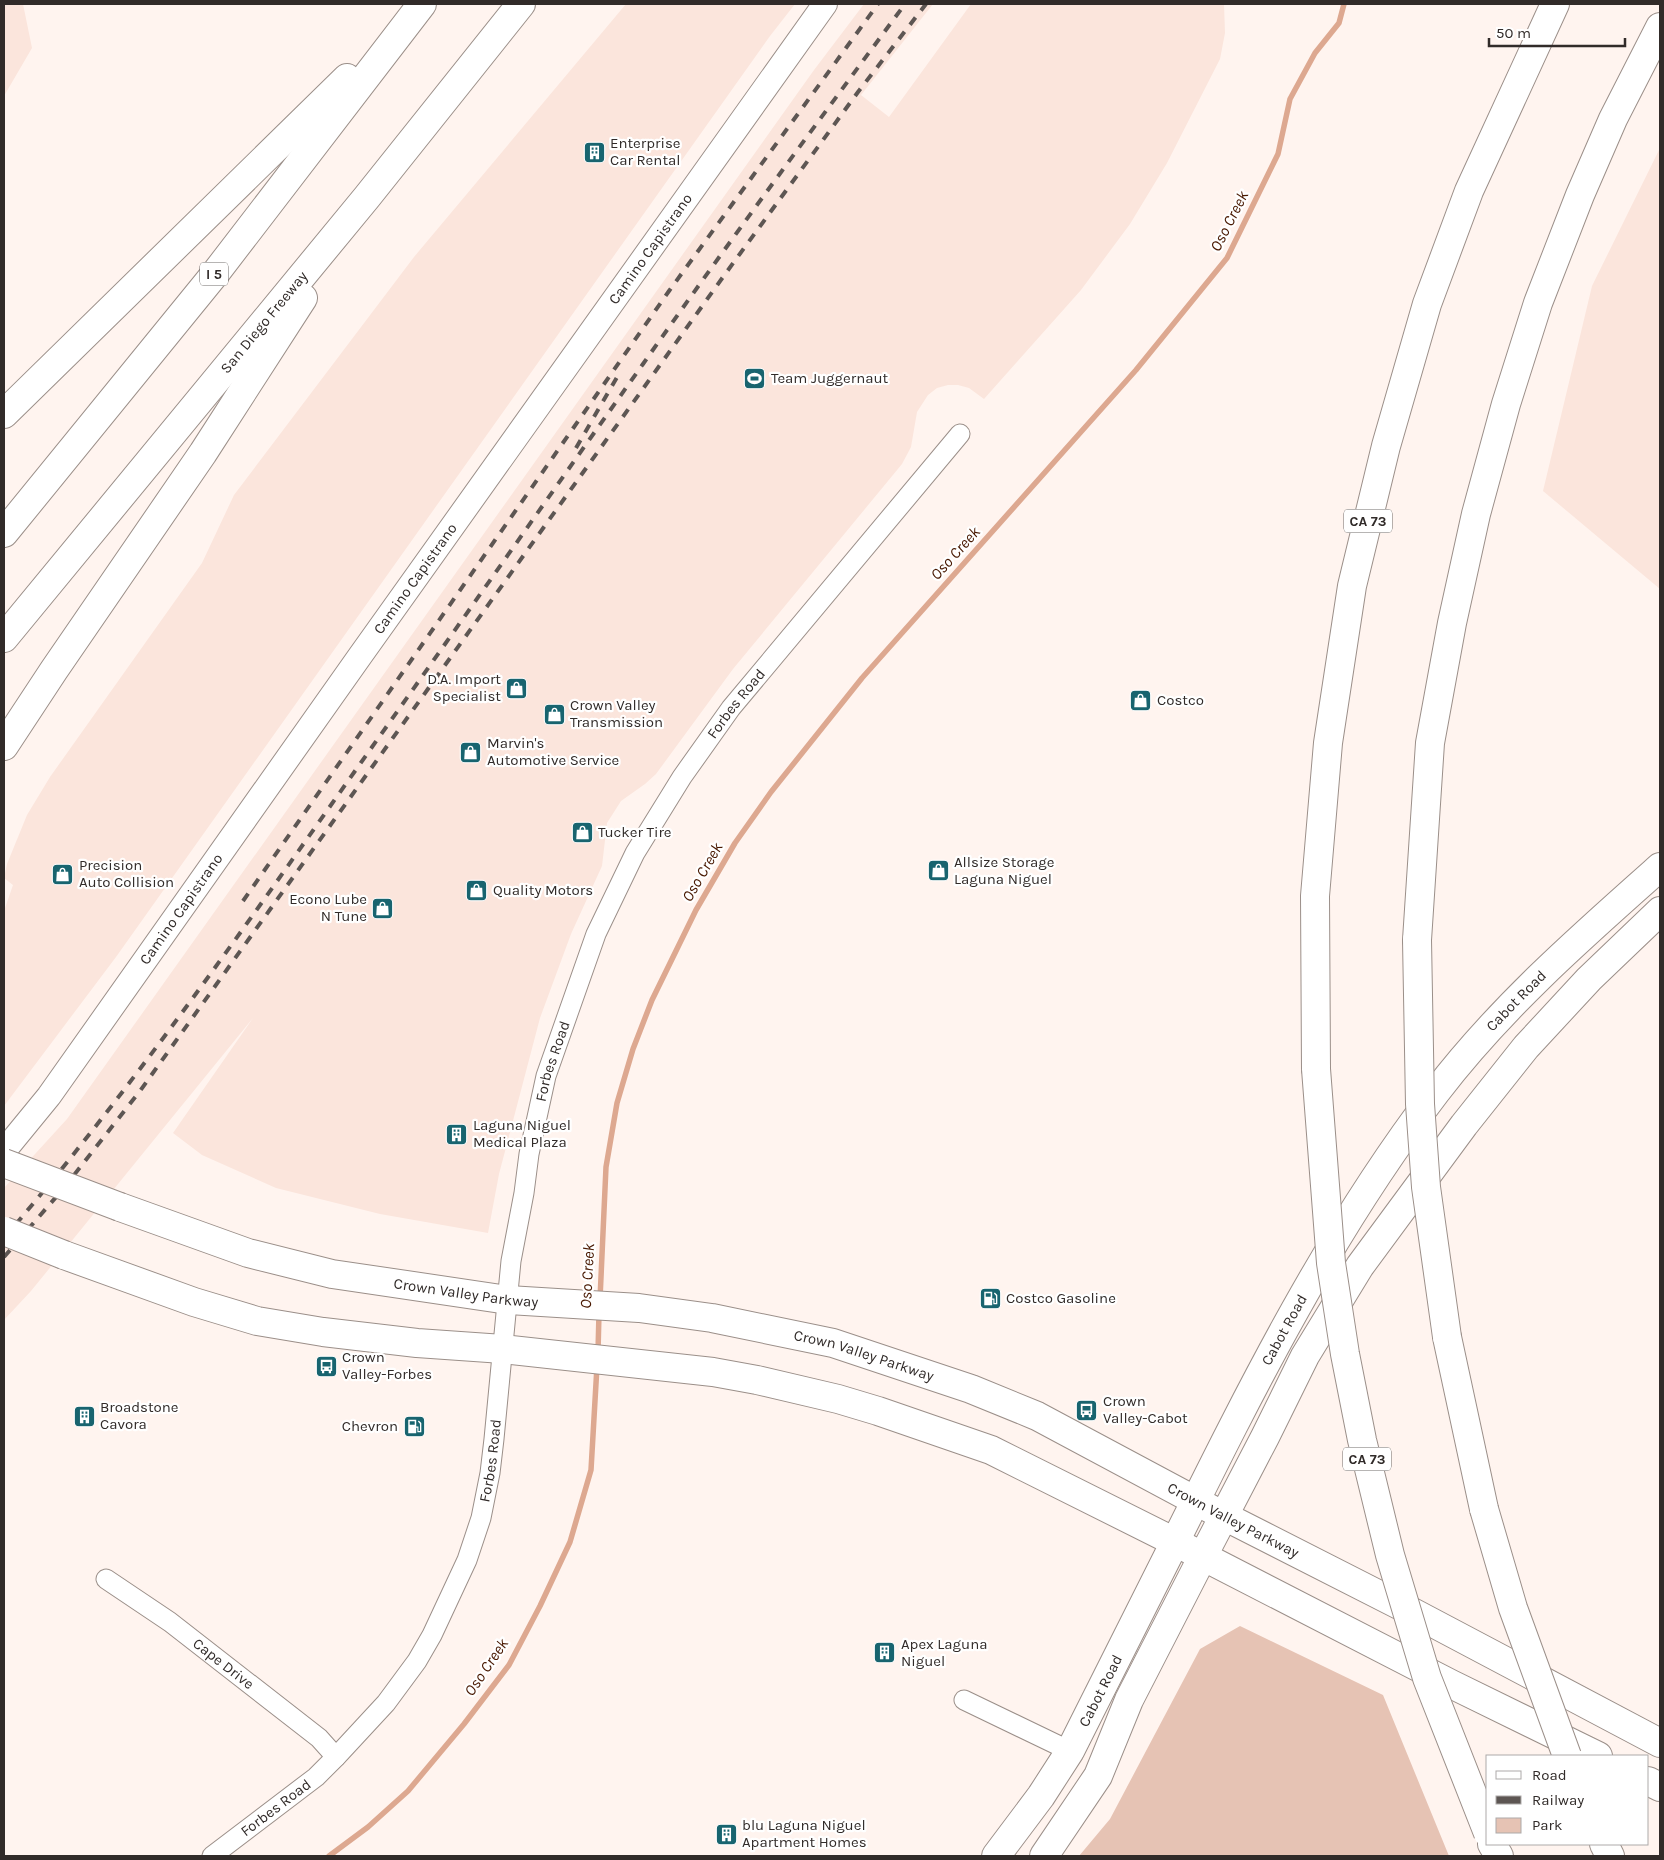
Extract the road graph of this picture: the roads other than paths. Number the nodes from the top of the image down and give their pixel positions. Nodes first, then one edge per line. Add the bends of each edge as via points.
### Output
1 (521, 4) edge
2 (825, 4) edge
3 (1555, 4) edge
4 (420, 6) edge
5 (1660, 27) edge
6 (367, 197) junction
7 (4, 414) edge
8 (960, 434) dead end
9 (4, 533) edge
10 (4, 638) edge
11 (4, 746) edge
12 (1660, 867) edge
13 (1660, 911) edge
14 (4, 1151) edge
15 (4, 1163) edge
16 (4, 1231) edge
17 (508, 1300) junction
18 (503, 1349) junction
19 (1195, 1500) junction
20 (1224, 1516) junction
21 (1175, 1542) junction
22 (1203, 1556) junction
23 (106, 1579) dead end
24 (964, 1700) dead end
25 (1660, 1743) edge
26 (1070, 1751) junction
27 (1567, 1755) edge
28 (1596, 1755) edge
29 (336, 1757) junction
30 (1486, 1829) edge
31 (1493, 1845) edge
32 (212, 1856) edge
33 (996, 1856) edge
34 (1044, 1856) edge
35 (1499, 1856) edge

1 - 6 main road, San Diego Freeway
2 - 14 street, Camino Capistrano via 49,1096
3 - 30 main road, CA 73, bridge via 1469,191 1427,304 1386,446 1352,586 1328,743 1315,896 1316,1068 1331,1263 1345,1354 1390,1555 1427,1678
4 - 7 main road
4 - 9 main road, I 5 via 214,275
5 - 27 main road, bridge via 1613,119 1538,303 1476,514 1430,743 1417,940 1420,1104 1425,1178 1447,1337 1484,1510 1513,1608
6 - 10 main road, San Diego Freeway
6 - 11 main road via 204,454
8 - 17 street, Forbes Road via 731,708 682,777 635,853 596,934 546,1076 529,1154
12 - 19 main road, Cabot Road via 1525,991 1437,1091 1331,1245
13 - 20 main road, Cabot Road via 1589,979 1526,1047 1360,1266 1305,1356
15 - 17 main road, Crown Valley Parkway, bridge via 248,1253 332,1274
16 - 18 main road, bridge via 194,1302 258,1321 409,1342
17 - 18 street, Forbes Road
17 - 19 main road, Crown Valley Parkway via 639,1308 712,1318 833,1343 971,1389 1037,1416
18 - 21 main road via 713,1372 838,1399 991,1450
18 - 29 street, Forbes Road via 490,1473 481,1518 467,1560 417,1661 386,1703
19 - 20 main road, Crown Valley Parkway
19 - 21 main road, Cabot Road
20 - 22 main road, Cabot Road
20 - 25 main road, Crown Valley Parkway
21 - 22 main road
21 - 26 main road, Cabot Road
22 - 28 main road
22 - 34 main road, Cabot Road via 1129,1700 1098,1776
23 - 29 street, Cape Drive via 170,1622 319,1738
24 - 26 street
26 - 33 main road, Cabot Road
29 - 32 street, Forbes Road via 316,1777
31 - 35 main road

